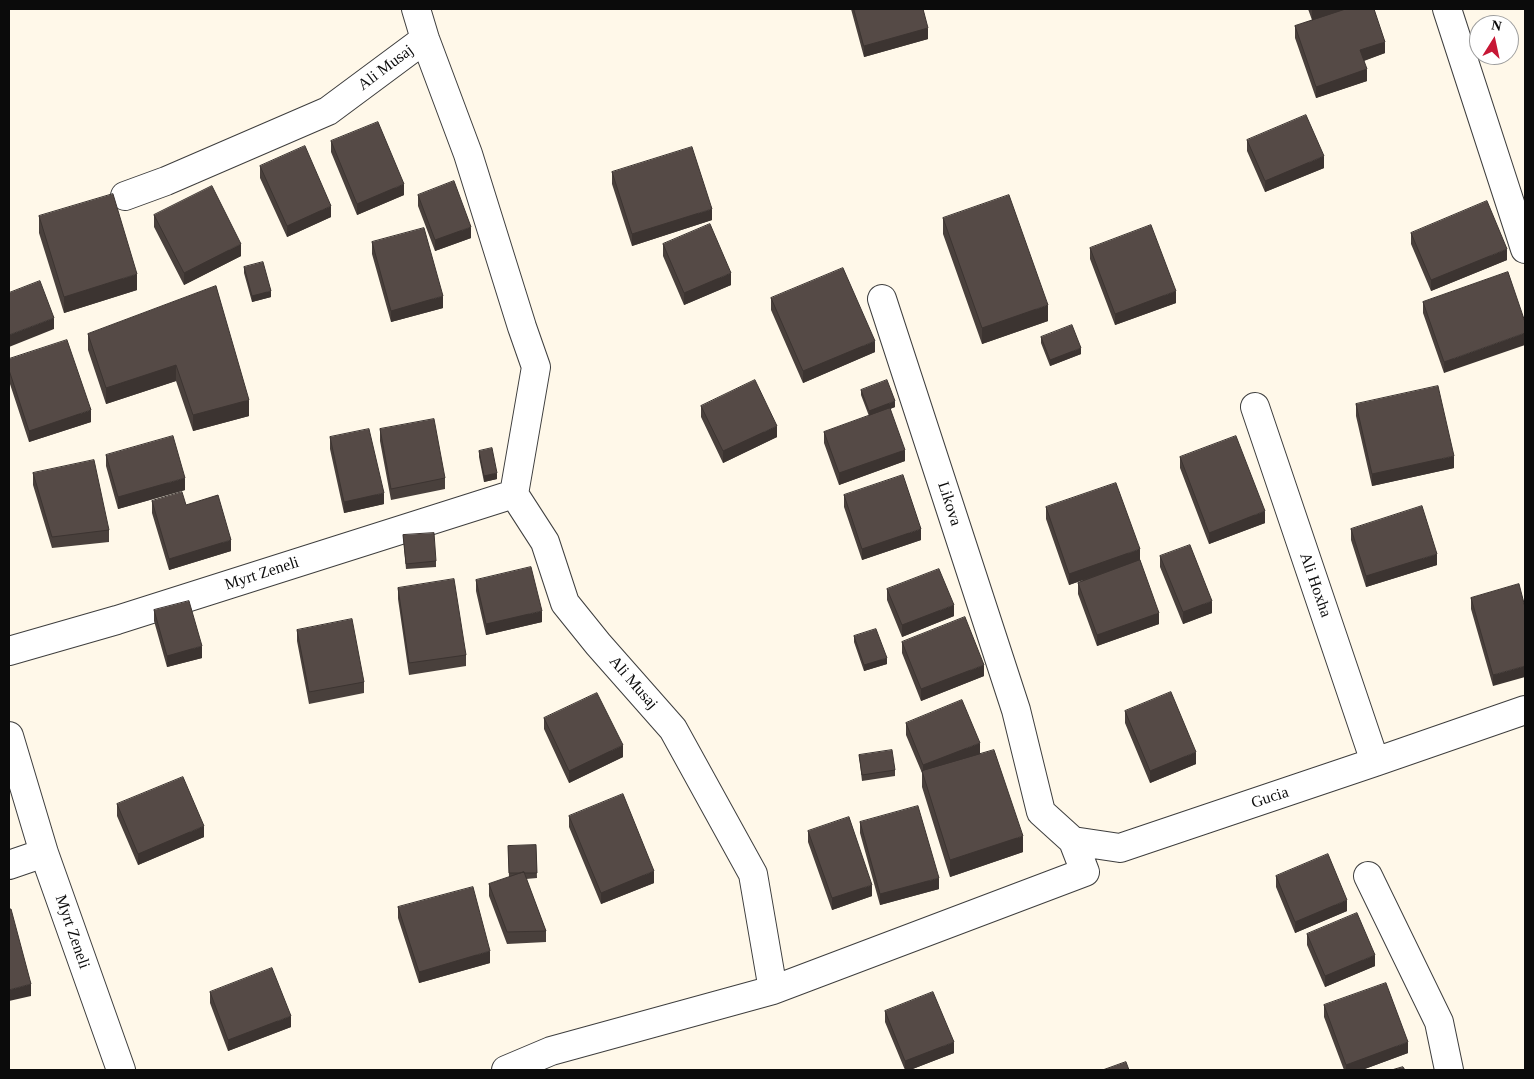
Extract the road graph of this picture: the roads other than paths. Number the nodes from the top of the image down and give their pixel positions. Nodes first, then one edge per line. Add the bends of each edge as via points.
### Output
1 (416, 9) edge
2 (436, 9) edge
3 (1447, 9) edge
4 (425, 39) junction
5 (125, 196) dead end
6 (1525, 249) edge
7 (882, 299) dead end
8 (1255, 407) dead end
9 (514, 494) junction
10 (9, 651) edge
11 (1525, 710) edge
12 (9, 736) edge
13 (1375, 762) junction
14 (1074, 840) junction
15 (44, 853) junction
16 (9, 865) edge
17 (1368, 876) dead end
18 (772, 990) junction
19 (121, 1070) edge
20 (506, 1070) edge
21 (1449, 1070) edge

1 - 4 street
2 - 4 street
3 - 6 street
4 - 5 street, Ali Musaj via 328,111
4 - 9 street, Ali Musaj via 468,154 536,367
7 - 14 street, Likova via 1016,710 1041,812
8 - 13 street, Ali Hoxha
9 - 10 street, Myrt Zeneli
9 - 18 street, Ali Musaj via 545,542 565,603 673,729 753,874
11 - 13 street, Gucia
12 - 15 street, Myrt Zeneli
13 - 14 street, Gucia via 1120,848
14 - 18 street via 1085,872
15 - 16 street
15 - 19 street, Myrt Zeneli
17 - 21 street via 1438,1022
18 - 20 street via 551,1051

